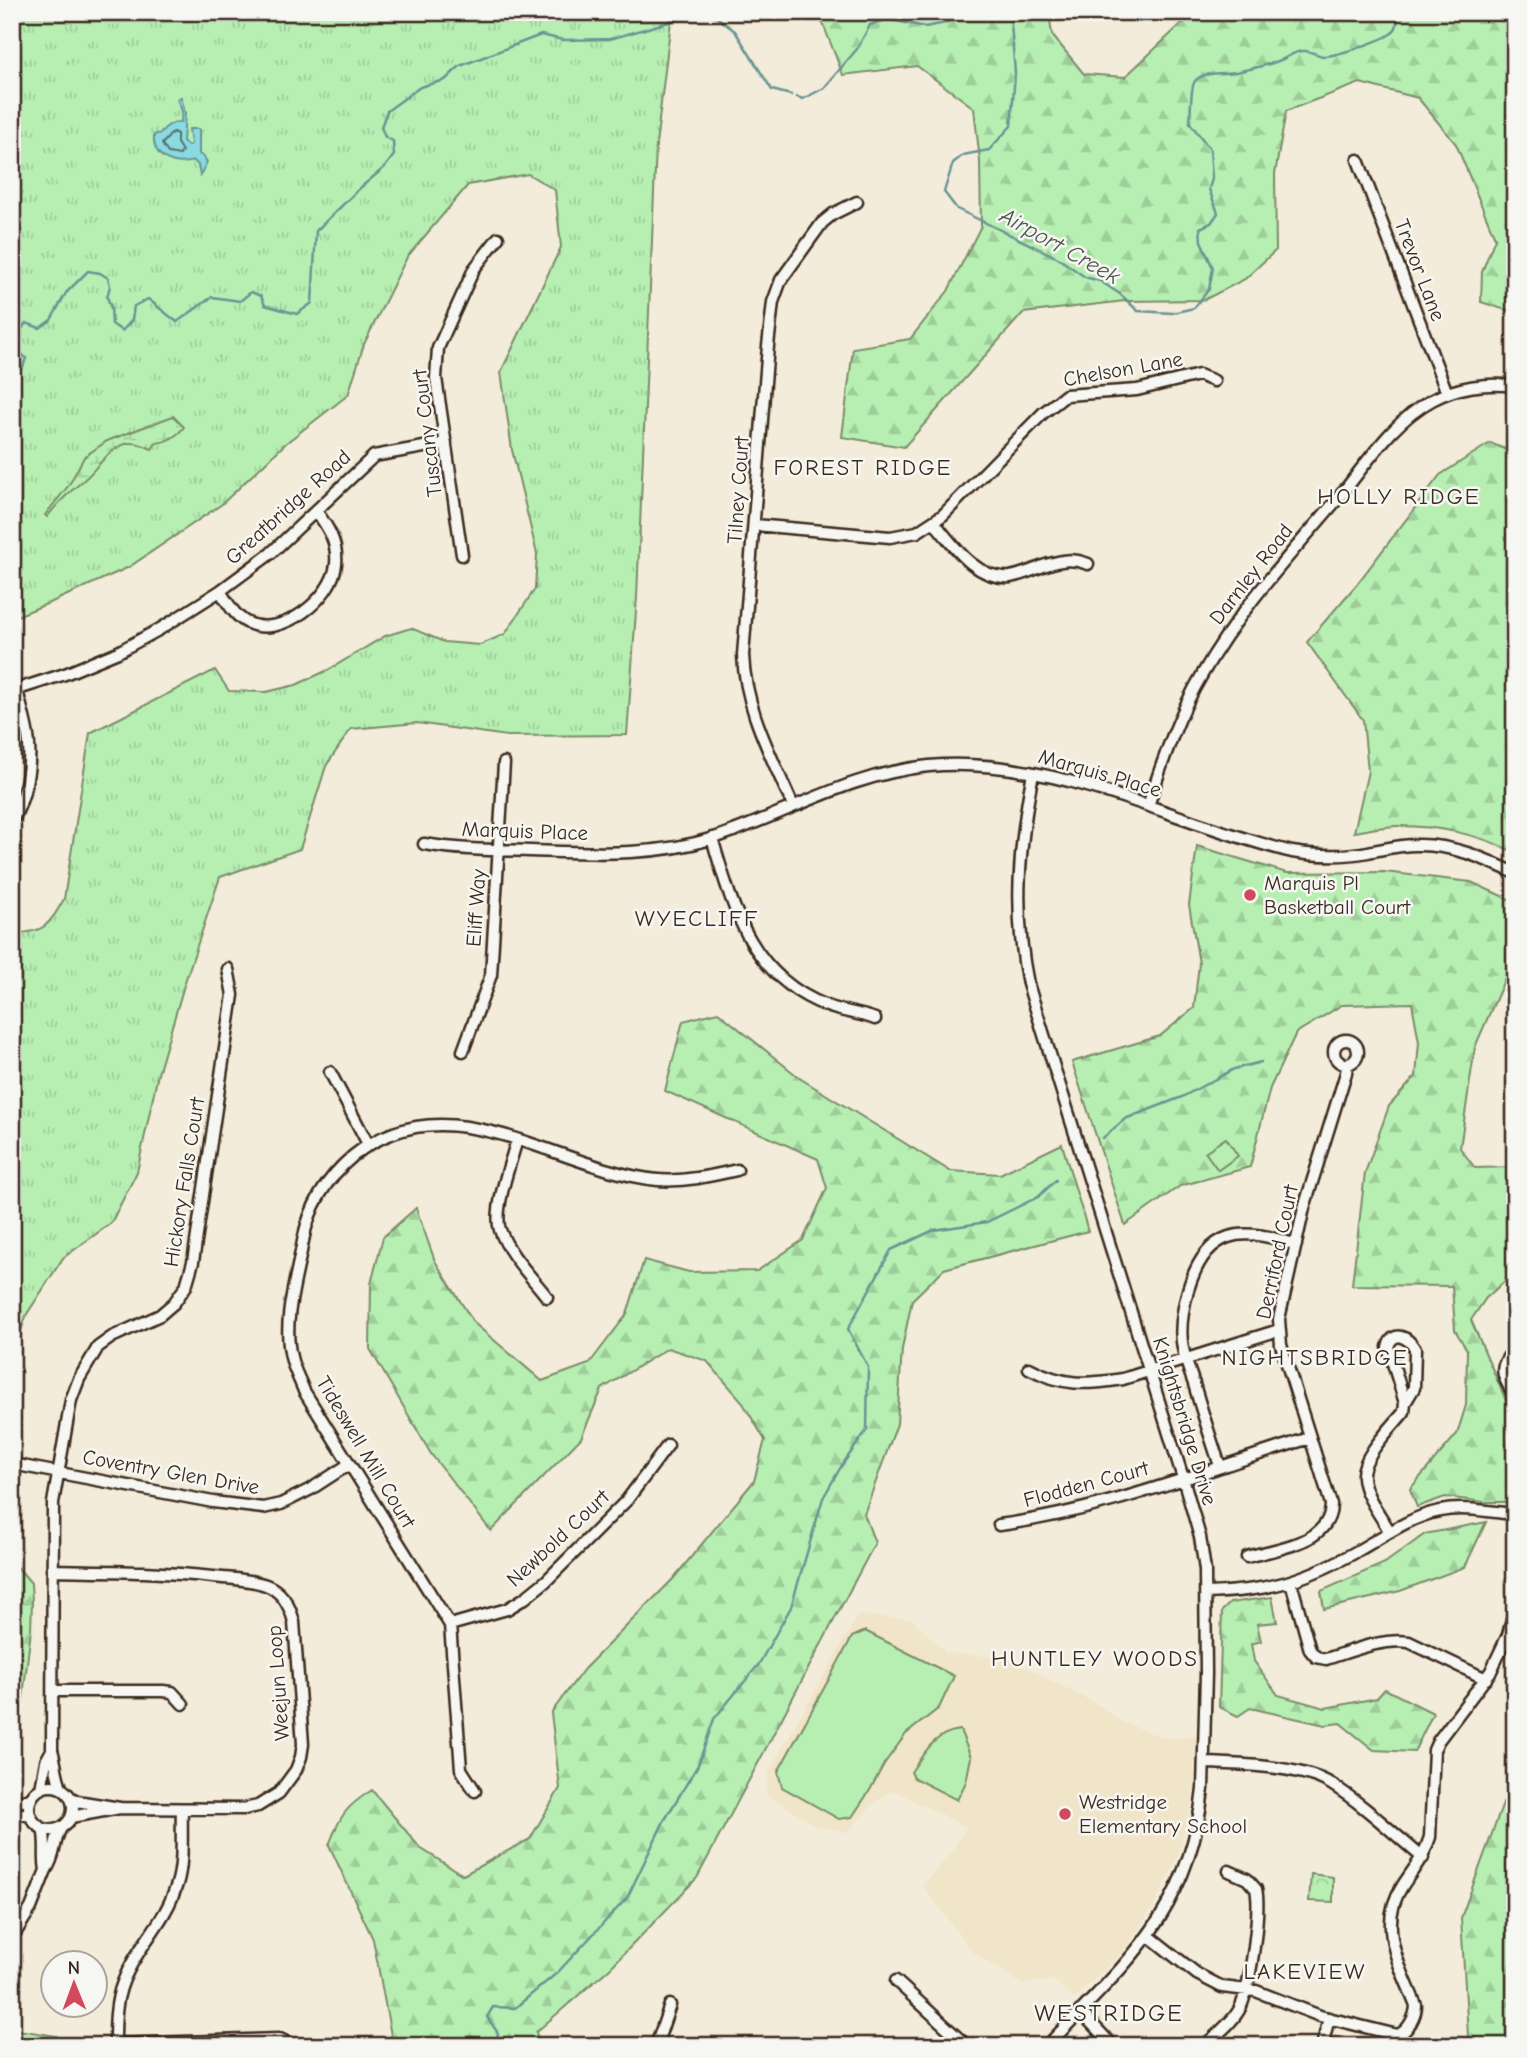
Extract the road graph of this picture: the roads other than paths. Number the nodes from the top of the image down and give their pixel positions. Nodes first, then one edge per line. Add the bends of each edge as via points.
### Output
1 (1358, 160) dead end
2 (857, 202) dead end
3 (498, 238) dead end
4 (1214, 381) dead end
5 (1515, 386) edge
6 (1447, 393) junction
7 (446, 443) junction
8 (316, 510) junction
9 (934, 523) junction
10 (755, 526) junction
11 (462, 555) dead end
12 (1088, 564) dead end
13 (220, 592) junction
14 (15, 690) edge
15 (504, 763) dead end
16 (1033, 773) junction
17 (793, 806) junction
18 (1147, 806) junction
19 (12, 821) edge
20 (712, 838) junction
21 (424, 844) dead end
22 (499, 850) junction
23 (1515, 873) edge
24 (228, 969) dead end
25 (874, 1019) dead end
26 (463, 1051) dead end
27 (1346, 1064) dead end
28 (330, 1072) dead end
29 (517, 1140) junction
30 (368, 1144) junction
31 (737, 1170) dead end
32 (1296, 1245) junction
33 (547, 1297) dead end
34 (1279, 1330) junction
35 (1515, 1349) edge
36 (1186, 1358) junction
37 (1029, 1368) dead end
38 (1149, 1370) junction
39 (1515, 1398) edge
40 (1405, 1403) junction
41 (1310, 1438) junction
42 (668, 1446) dead end
43 (12, 1464) edge
44 (348, 1465) junction
45 (1220, 1466) junction
46 (60, 1472) junction
47 (1183, 1478) junction
48 (1515, 1514) edge
49 (999, 1525) dead end
50 (1390, 1532) junction
51 (1247, 1557) dead end
52 (52, 1570) junction
53 (1291, 1582) junction
54 (1206, 1593) junction
55 (1515, 1607) edge
56 (450, 1625) junction
57 (1486, 1679) junction
58 (53, 1691) junction
59 (183, 1703) dead end
60 (52, 1750) junction
61 (1204, 1763) junction
62 (41, 1788) junction
63 (475, 1791) dead end
64 (66, 1793) junction
65 (31, 1799) junction
66 (12, 1803) edge
67 (120, 1808) junction
68 (182, 1810) junction
69 (12, 1812) edge
70 (31, 1816) junction
71 (71, 1817) junction
72 (61, 1828) junction
73 (43, 1829) junction
74 (1423, 1858) junction
75 (46, 1870) junction
76 (1229, 1871) dead end
77 (1149, 1937) junction
78 (12, 1938) edge
79 (896, 1982) dead end
80 (1246, 1989) junction
81 (670, 2005) dead end
82 (1080, 2011) junction
83 (1329, 2018) junction
84 (220, 2044) edge
85 (115, 2045) edge
86 (296, 2046) edge
87 (656, 2046) edge
88 (967, 2046) edge
89 (1047, 2046) edge
90 (1113, 2046) edge
91 (1204, 2046) edge
92 (1322, 2046) edge

1 - 6 street, Trevor Lane
2 - 10 street, Tilney Court via 822,223 776,290
3 - 7 street, Tuscany Court via 474,269 438,348 436,378
4 - 9 street, Chelson Lane via 1199,375 1137,390 1066,395
5 - 6 street, Darnley Road via 1475,386
6 - 18 street, Darnley Road via 1418,409 1389,436 1234,625 1179,719
7 - 8 street, Greatbridge Road via 374,456
7 - 11 street, Tuscany Court
8 - 13 street, Greatbridge Road via 271,554
8 - 13 street via 329,528 336,557 333,578 321,597 283,625 263,627 247,623
9 - 10 street, Chelson Lane via 890,537
9 - 12 street via 963,558 983,571 1009,577 1062,560
10 - 17 street, Tilney Court via 744,673 748,698
13 - 14 street, Greatbridge Road via 118,652
14 - 19 street via 29,758 20,807
15 - 22 street, Eliff Way
16 - 17 street, Marquis Place via 946,765 903,769 841,786
16 - 18 street, Marquis Place
16 - 38 street, Knightsbridge Drive via 1019,872 1024,963 1036,1014
17 - 20 street, Marquis Place
18 - 23 street, Marquis Place via 1292,852 1346,855 1434,845 1471,853
20 - 22 street, Marquis Place via 641,853
20 - 25 street via 739,921 773,971 810,998
21 - 22 street, Marquis Place
22 - 26 street, Eliff Way via 491,975
24 - 46 street, Hickory Falls Court via 233,995 186,1286 160,1315 98,1347 71,1401
27 - 32 street, Derriford Court
28 - 30 street
29 - 30 street, Tideswell Mill Court via 471,1127 426,1124 389,1133
29 - 31 street, Tideswell Mill Court via 658,1180 695,1179
29 - 33 street via 499,1228
30 - 44 street, Tideswell Mill Court via 335,1171 307,1217 288,1329 290,1357 304,1391
32 - 34 street, Derriford Court
32 - 36 street via 1242,1233 1213,1246 1198,1263 1187,1294 1182,1330
34 - 36 street
34 - 41 street, Derriford Court
35 - 39 street via 1502,1370
36 - 38 street
36 - 45 street
37 - 38 street via 1054,1380 1084,1384
38 - 47 street, Knightsbridge Drive
40 - 40 street via 1388,1347 1396,1336 1411,1343 1416,1354 1414,1388
40 - 50 street via 1404,1412 1363,1470 1365,1485
41 - 45 street, Flodden Court
41 - 51 street, Derriford Court via 1331,1504 1329,1521 1313,1537
42 - 56 street, Newbold Court via 628,1500 526,1598 507,1609
43 - 46 street, Coventry Glen Drive
44 - 46 street, Coventry Glen Drive via 311,1489 262,1508
44 - 56 street, Tideswell Mill Court
45 - 47 street, Flodden Court
46 - 52 street, Hickory Falls Court via 53,1503
47 - 49 street, Flodden Court via 1074,1510
47 - 54 street, Knightsbridge Drive via 1203,1549
48 - 50 street via 1439,1511
50 - 53 street
52 - 58 street, Hickory Falls Court
52 - 68 street, Weejun Loop via 239,1579 267,1585 291,1610 303,1744 296,1770 279,1793 258,1806
53 - 54 street
53 - 57 street via 1316,1657 1400,1640
54 - 61 street, Knightsbridge Drive
55 - 57 street via 1502,1652
56 - 63 street, Tideswell Mill Court via 461,1769
57 - 74 street via 1434,1749 1430,1837
58 - 59 street via 163,1691 172,1692
58 - 60 street, Hickory Falls Court
60 - 62 street
60 - 64 street via 58,1781
61 - 74 street via 1263,1767 1321,1779
61 - 77 street, Knightsbridge Drive via 1201,1812 1190,1857 1174,1896
62 - 64 street via 55,1787
62 - 65 street
64 - 67 street, Weejun Loop via 77,1801
64 - 71 street via 73,1807
65 - 66 street
65 - 70 street
67 - 68 street, Weejun Loop
67 - 71 street, Weejun Loop
68 - 85 street via 178,1881 162,1920 122,1982
69 - 70 street
70 - 73 street
71 - 72 street
72 - 73 street
72 - 75 street
73 - 75 street
74 - 83 street via 1397,1895 1390,1920 1393,1947 1416,2005 1405,2032 1397,2035
75 - 78 street via 31,1908
76 - 80 street via 1252,1884 1258,1896
77 - 80 street via 1209,1981
77 - 82 street, Knightsbridge Drive
79 - 88 street
80 - 83 street
80 - 91 street via 1233,2019
81 - 87 street
82 - 89 street, Knightsbridge Drive
82 - 90 street
83 - 92 street
84 - 85 street
84 - 86 street via 279,2039

